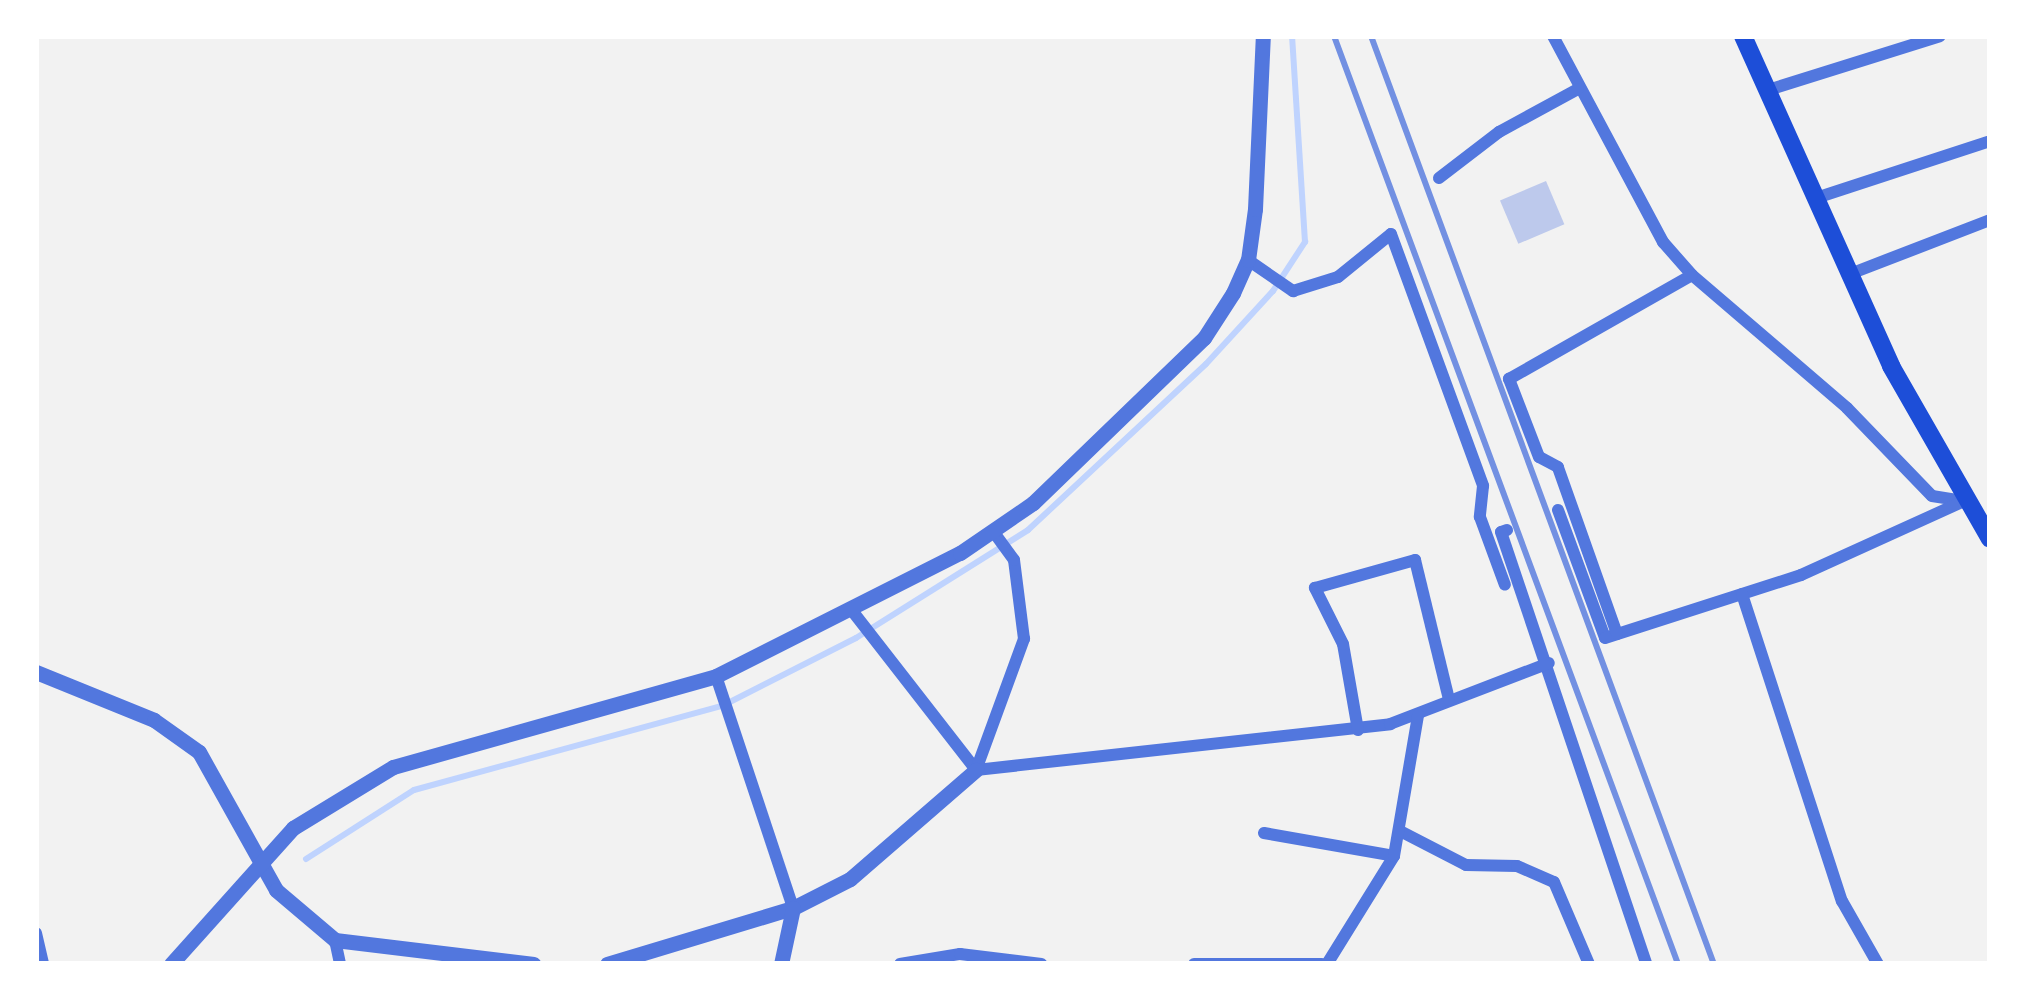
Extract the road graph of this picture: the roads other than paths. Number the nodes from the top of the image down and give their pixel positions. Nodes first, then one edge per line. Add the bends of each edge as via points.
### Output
1 (1263, 36) edge
2 (1552, 36) edge
3 (1743, 36) edge
4 (1940, 36) edge
5 (1578, 89) junction
6 (1768, 91) junction
7 (1990, 141) edge
8 (1439, 178) dead end
9 (1816, 198) junction
10 (1990, 220) edge
11 (1248, 260) junction
12 (1850, 274) junction
13 (1692, 275) junction
14 (1965, 501) junction
15 (1558, 510) dead end
16 (1508, 530) dead end
17 (996, 535) junction
18 (1990, 539) edge
19 (1505, 585) dead end
20 (1742, 593) junction
21 (853, 612) junction
22 (1611, 636) junction
23 (1549, 662) junction
24 (36, 673) edge
25 (718, 682) junction
26 (1449, 700) junction
27 (1418, 715) junction
28 (1358, 730) junction
29 (976, 770) junction
30 (1402, 832) junction
31 (1264, 833) dead end
32 (1394, 856) junction
33 (259, 859) junction
34 (793, 908) junction
35 (36, 933) edge
36 (335, 940) junction
37 (43, 964) edge
38 (171, 964) edge
39 (340, 964) edge
40 (534, 964) edge
41 (608, 964) edge
42 (782, 964) edge
43 (900, 964) edge
44 (1041, 964) edge
45 (1194, 964) edge
46 (1325, 964) edge
47 (1589, 964) edge
48 (1646, 964) edge
49 (1878, 964) edge

1 - 11 street
2 - 5 street
3 - 6 highway
4 - 6 street
5 - 8 street via 1499,132
5 - 13 street via 1663,242
6 - 9 highway
7 - 9 street
9 - 12 highway
10 - 12 street
11 - 17 street via 1204,338
11 - 19 street via 1288,287 1338,277 1391,234 1483,486 1480,517
12 - 14 highway
13 - 14 street via 1847,409 1931,496
13 - 22 street via 1509,379 1539,457 1558,467
14 - 18 highway
14 - 20 street via 1857,554
15 - 22 street
16 - 23 street via 1502,532
17 - 21 street
17 - 29 street via 1009,553 1024,639
20 - 22 street
20 - 49 street via 1834,880
21 - 25 street
21 - 29 street
23 - 26 street
23 - 48 street
24 - 33 street via 178,733 218,774
25 - 33 street via 393,766 330,802
25 - 34 street
26 - 27 street
26 - 28 street via 1415,560 1316,588 1343,644
27 - 28 street
27 - 30 street
28 - 29 street
29 - 34 street via 850,879
30 - 32 street
30 - 47 street via 1466,865 1517,866 1554,882
31 - 32 street
32 - 46 street
33 - 36 street via 305,922
33 - 38 street
34 - 41 street
34 - 42 street
35 - 37 street
36 - 39 street
36 - 40 street
43 - 44 street via 960,953
45 - 46 street

